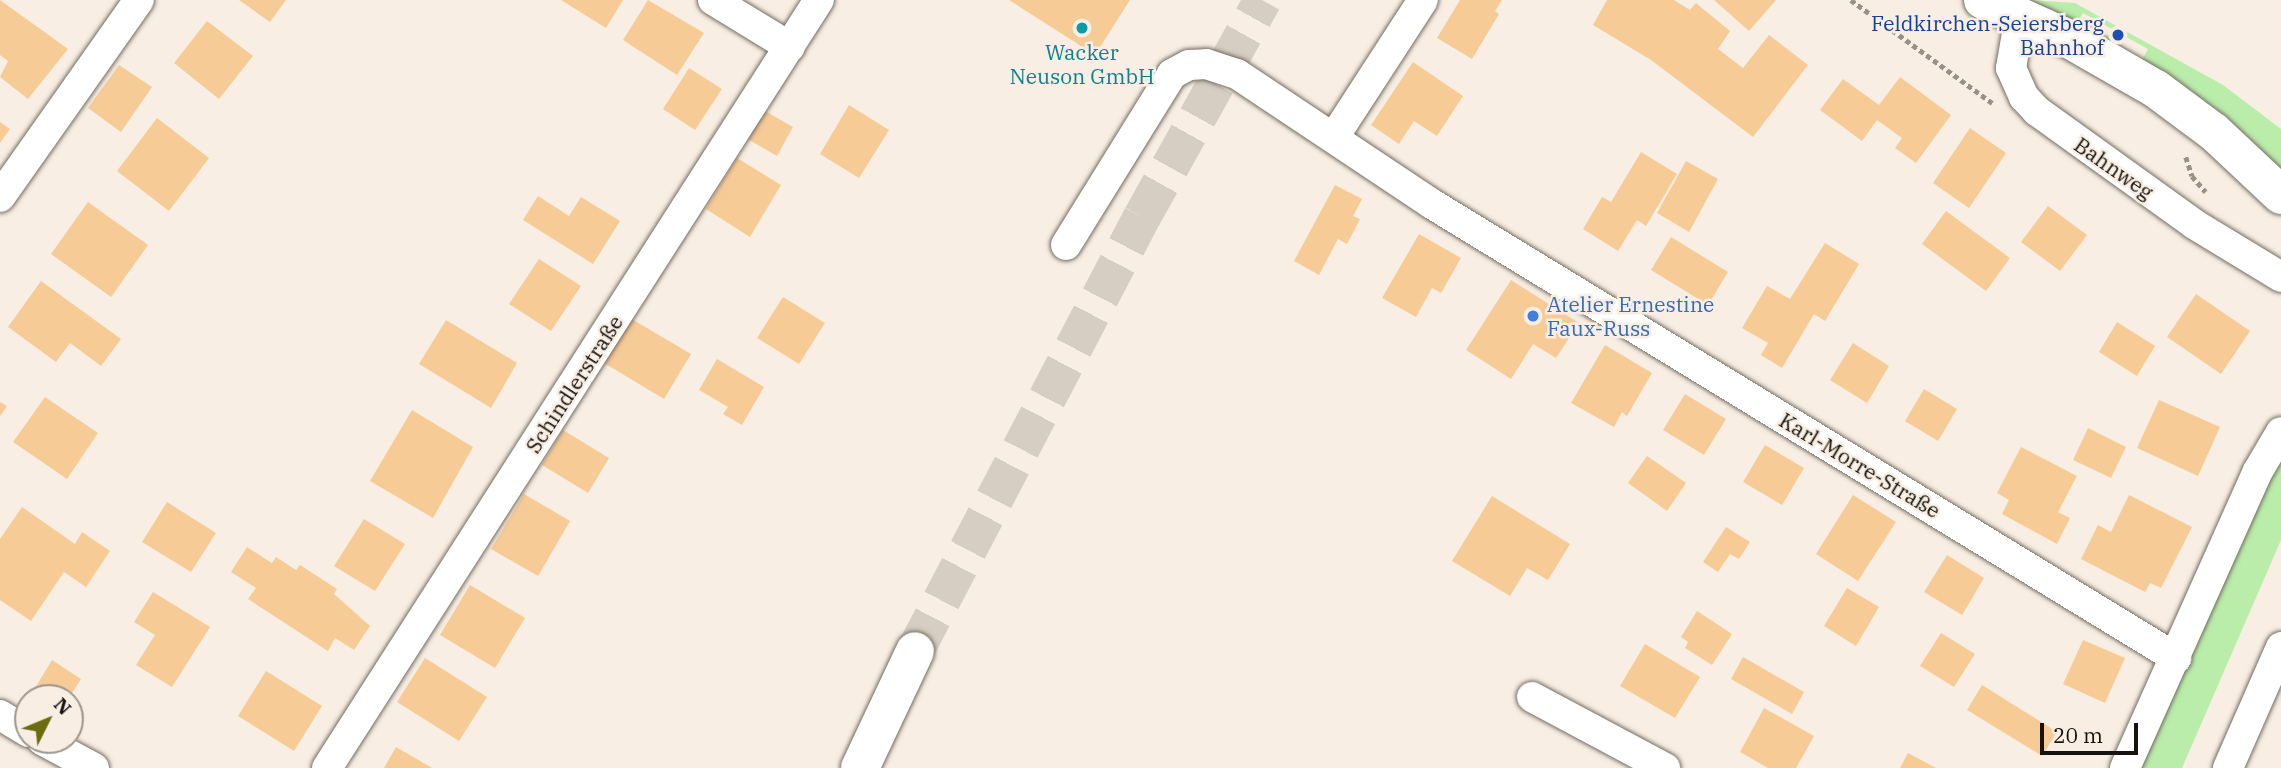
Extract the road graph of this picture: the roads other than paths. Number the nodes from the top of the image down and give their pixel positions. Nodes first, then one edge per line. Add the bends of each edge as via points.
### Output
1 (139, 0) edge
2 (713, 0) edge
3 (819, 0) edge
4 (1423, 0) edge
5 (1983, 0) edge
6 (2020, 16) junction
7 (790, 47) junction
8 (1334, 137) junction
9 (2281, 195) edge
10 (0, 197) edge
11 (1066, 245) dead end
12 (2281, 277) edge
13 (2281, 432) edge
14 (2281, 647) edge
15 (915, 651) tunnel mouth
16 (2176, 658) junction
17 (1532, 697) dead end
18 (68, 754) edge
19 (94, 768) edge
20 (327, 768) edge
21 (860, 768) edge
22 (1665, 768) edge
23 (2125, 768) edge
24 (2228, 768) edge

1 - 10 street
2 - 7 street
3 - 7 street, Schindlerstraße
4 - 8 street
5 - 6 street
6 - 9 street via 2156,89 2214,132
6 - 12 street, Bahnweg via 2011,68 2024,97 2037,111 2194,224
7 - 20 street, Schindlerstraße
8 - 11 street, Karl-Morre-Straße via 1237,74 1206,64 1189,65 1172,74 1160,90
8 - 16 street, Karl-Morre-Straße via 1432,204
13 - 16 street via 2258,471
14 - 24 street
15 - 21 street
16 - 23 street
17 - 22 street
18 - 19 street

